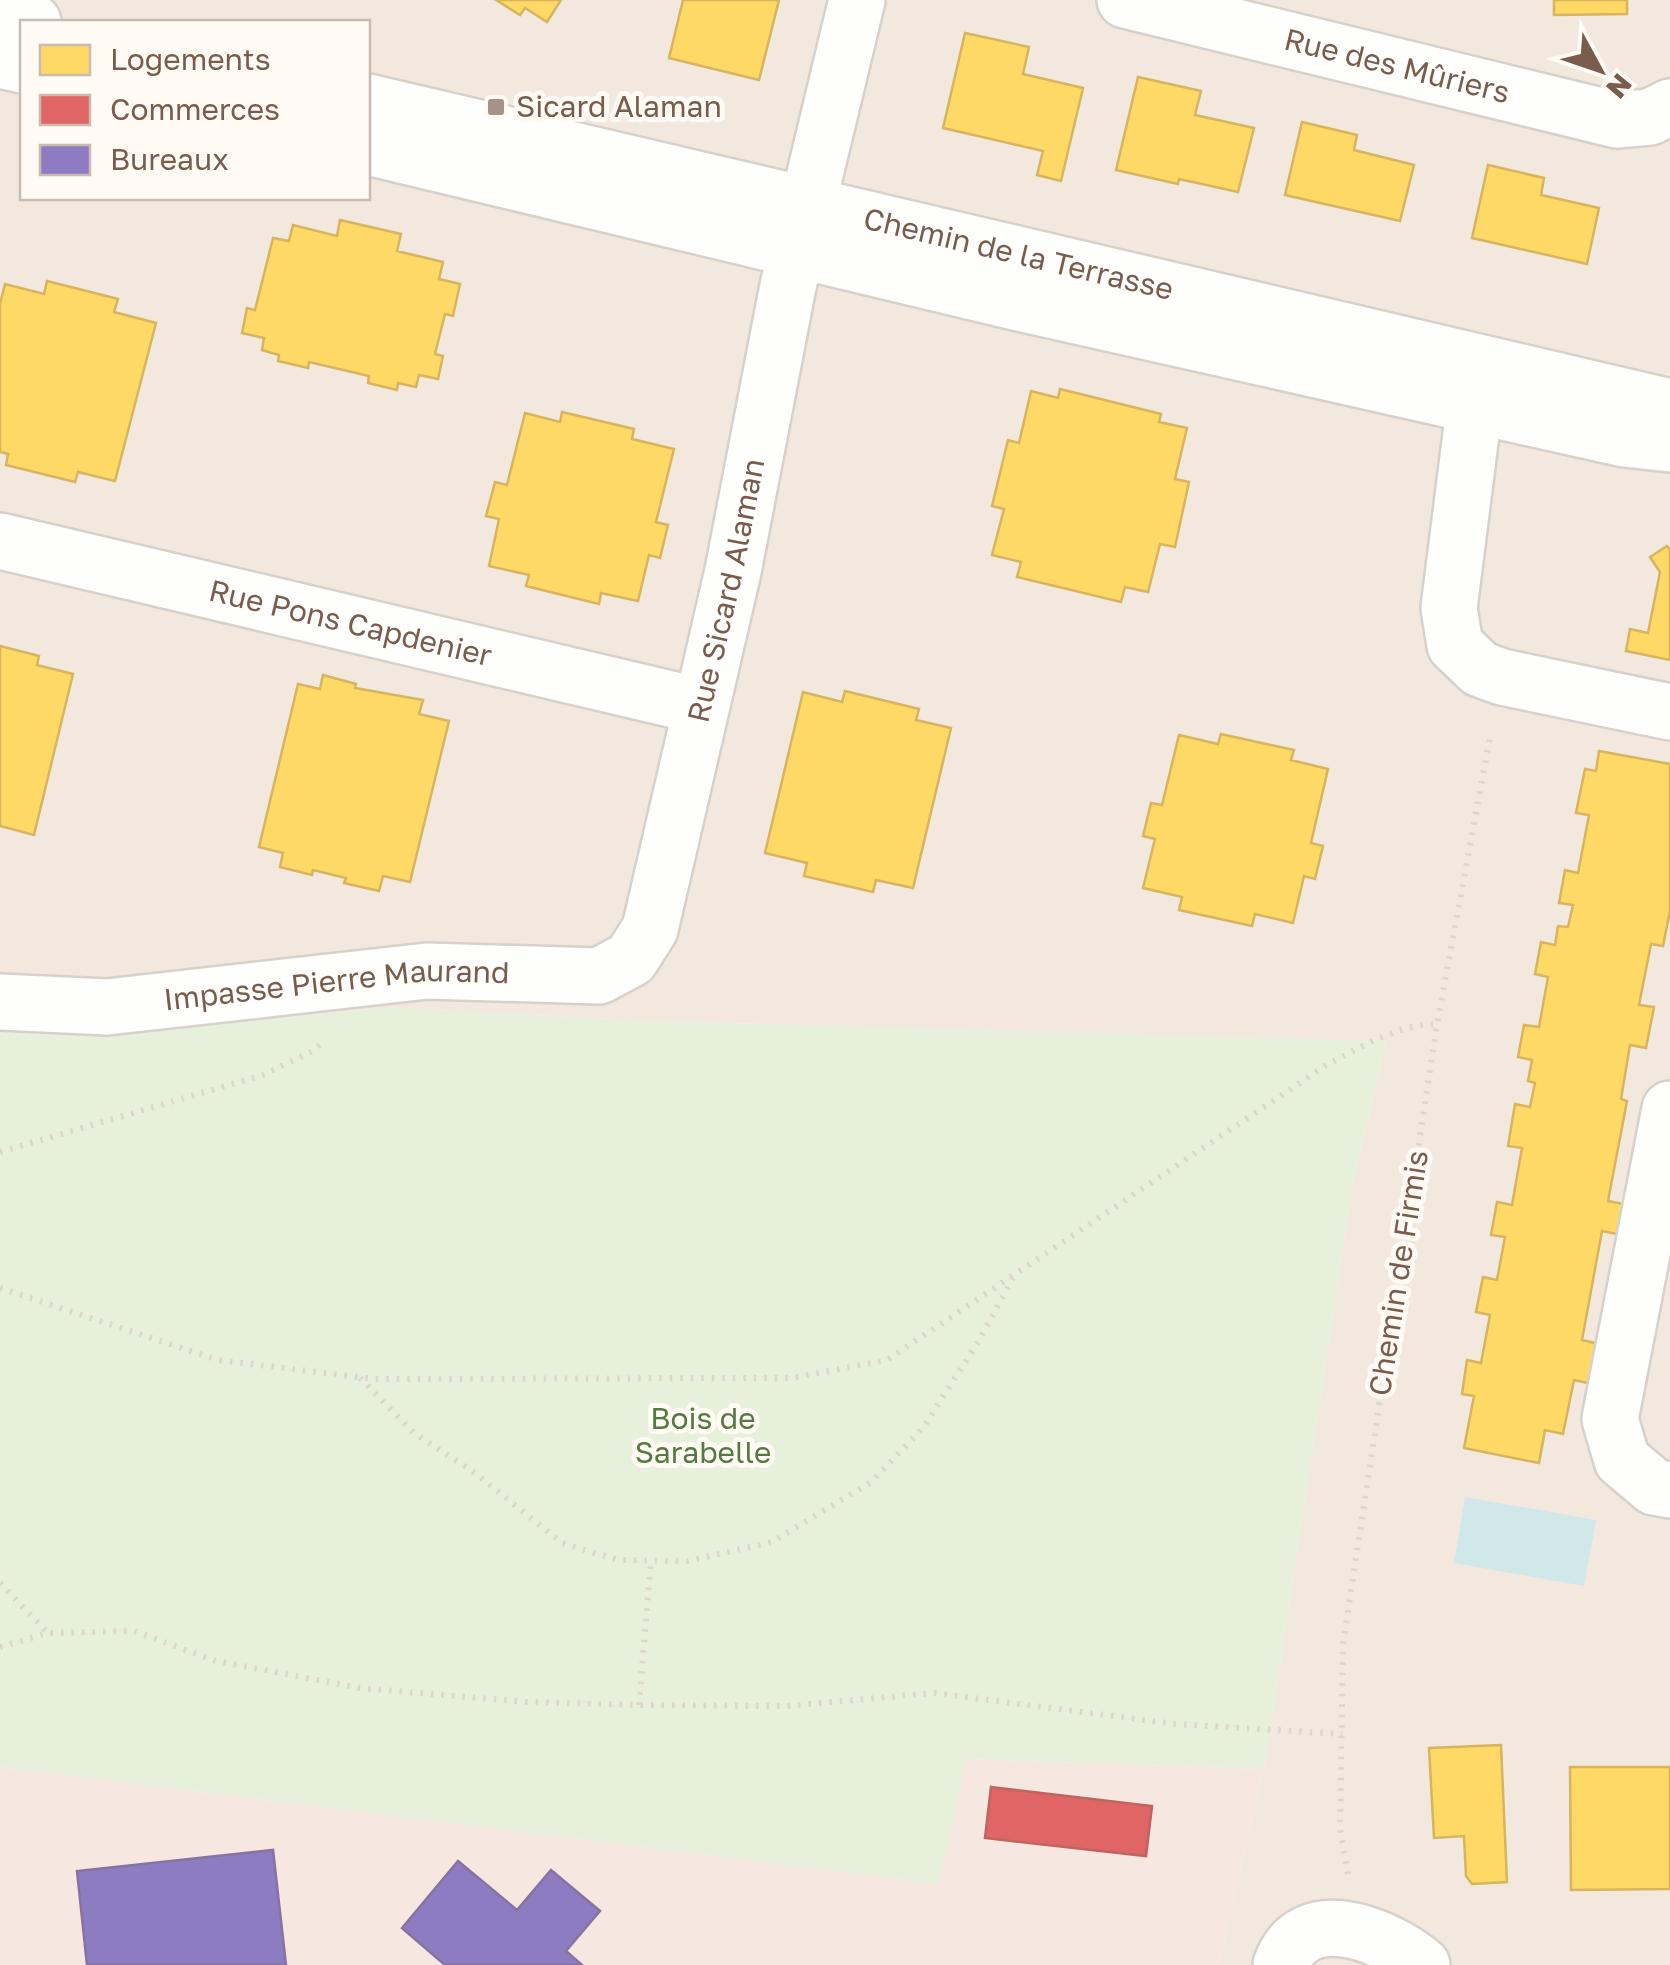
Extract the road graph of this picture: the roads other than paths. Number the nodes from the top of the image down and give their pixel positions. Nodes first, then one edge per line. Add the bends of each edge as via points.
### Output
1 (857, 0) edge
2 (1124, 0) edge
3 (370, 103) edge
4 (1670, 107) edge
5 (370, 147) edge
6 (802, 226) junction
7 (1480, 385) junction
8 (1670, 407) edge
9 (1670, 444) edge
10 (0, 541) edge
11 (700, 706) junction
12 (1670, 712) edge
13 (650, 929) joint
14 (0, 1002) edge
15 (1670, 1109) edge
16 (1670, 1490) edge
17 (1281, 1965) edge
18 (1422, 1965) edge

1 - 6 street, Rue Sicard Alaman
2 - 4 street, Rue des Mûriers via 1616,120
3 - 6 street, Chemin de la Terrasse
5 - 6 street, Chemin de la Terrasse
6 - 7 street, Chemin de la Terrasse
6 - 11 street, Rue Sicard Alaman
7 - 8 street, Chemin de la Terrasse
7 - 9 street, Chemin de la Terrasse via 1624,439
7 - 12 street via 1449,608 1455,644 1480,669 1502,677
10 - 11 street, Rue Pons Capdenier
11 - 13 street, Rue Sicard Alaman
13 - 14 street, Impasse Pierre Maurand via 631,958 598,976 428,971 107,1006
15 - 16 street via 1610,1419 1622,1460 1654,1487
17 - 18 street via 1302,1936 1349,1928

